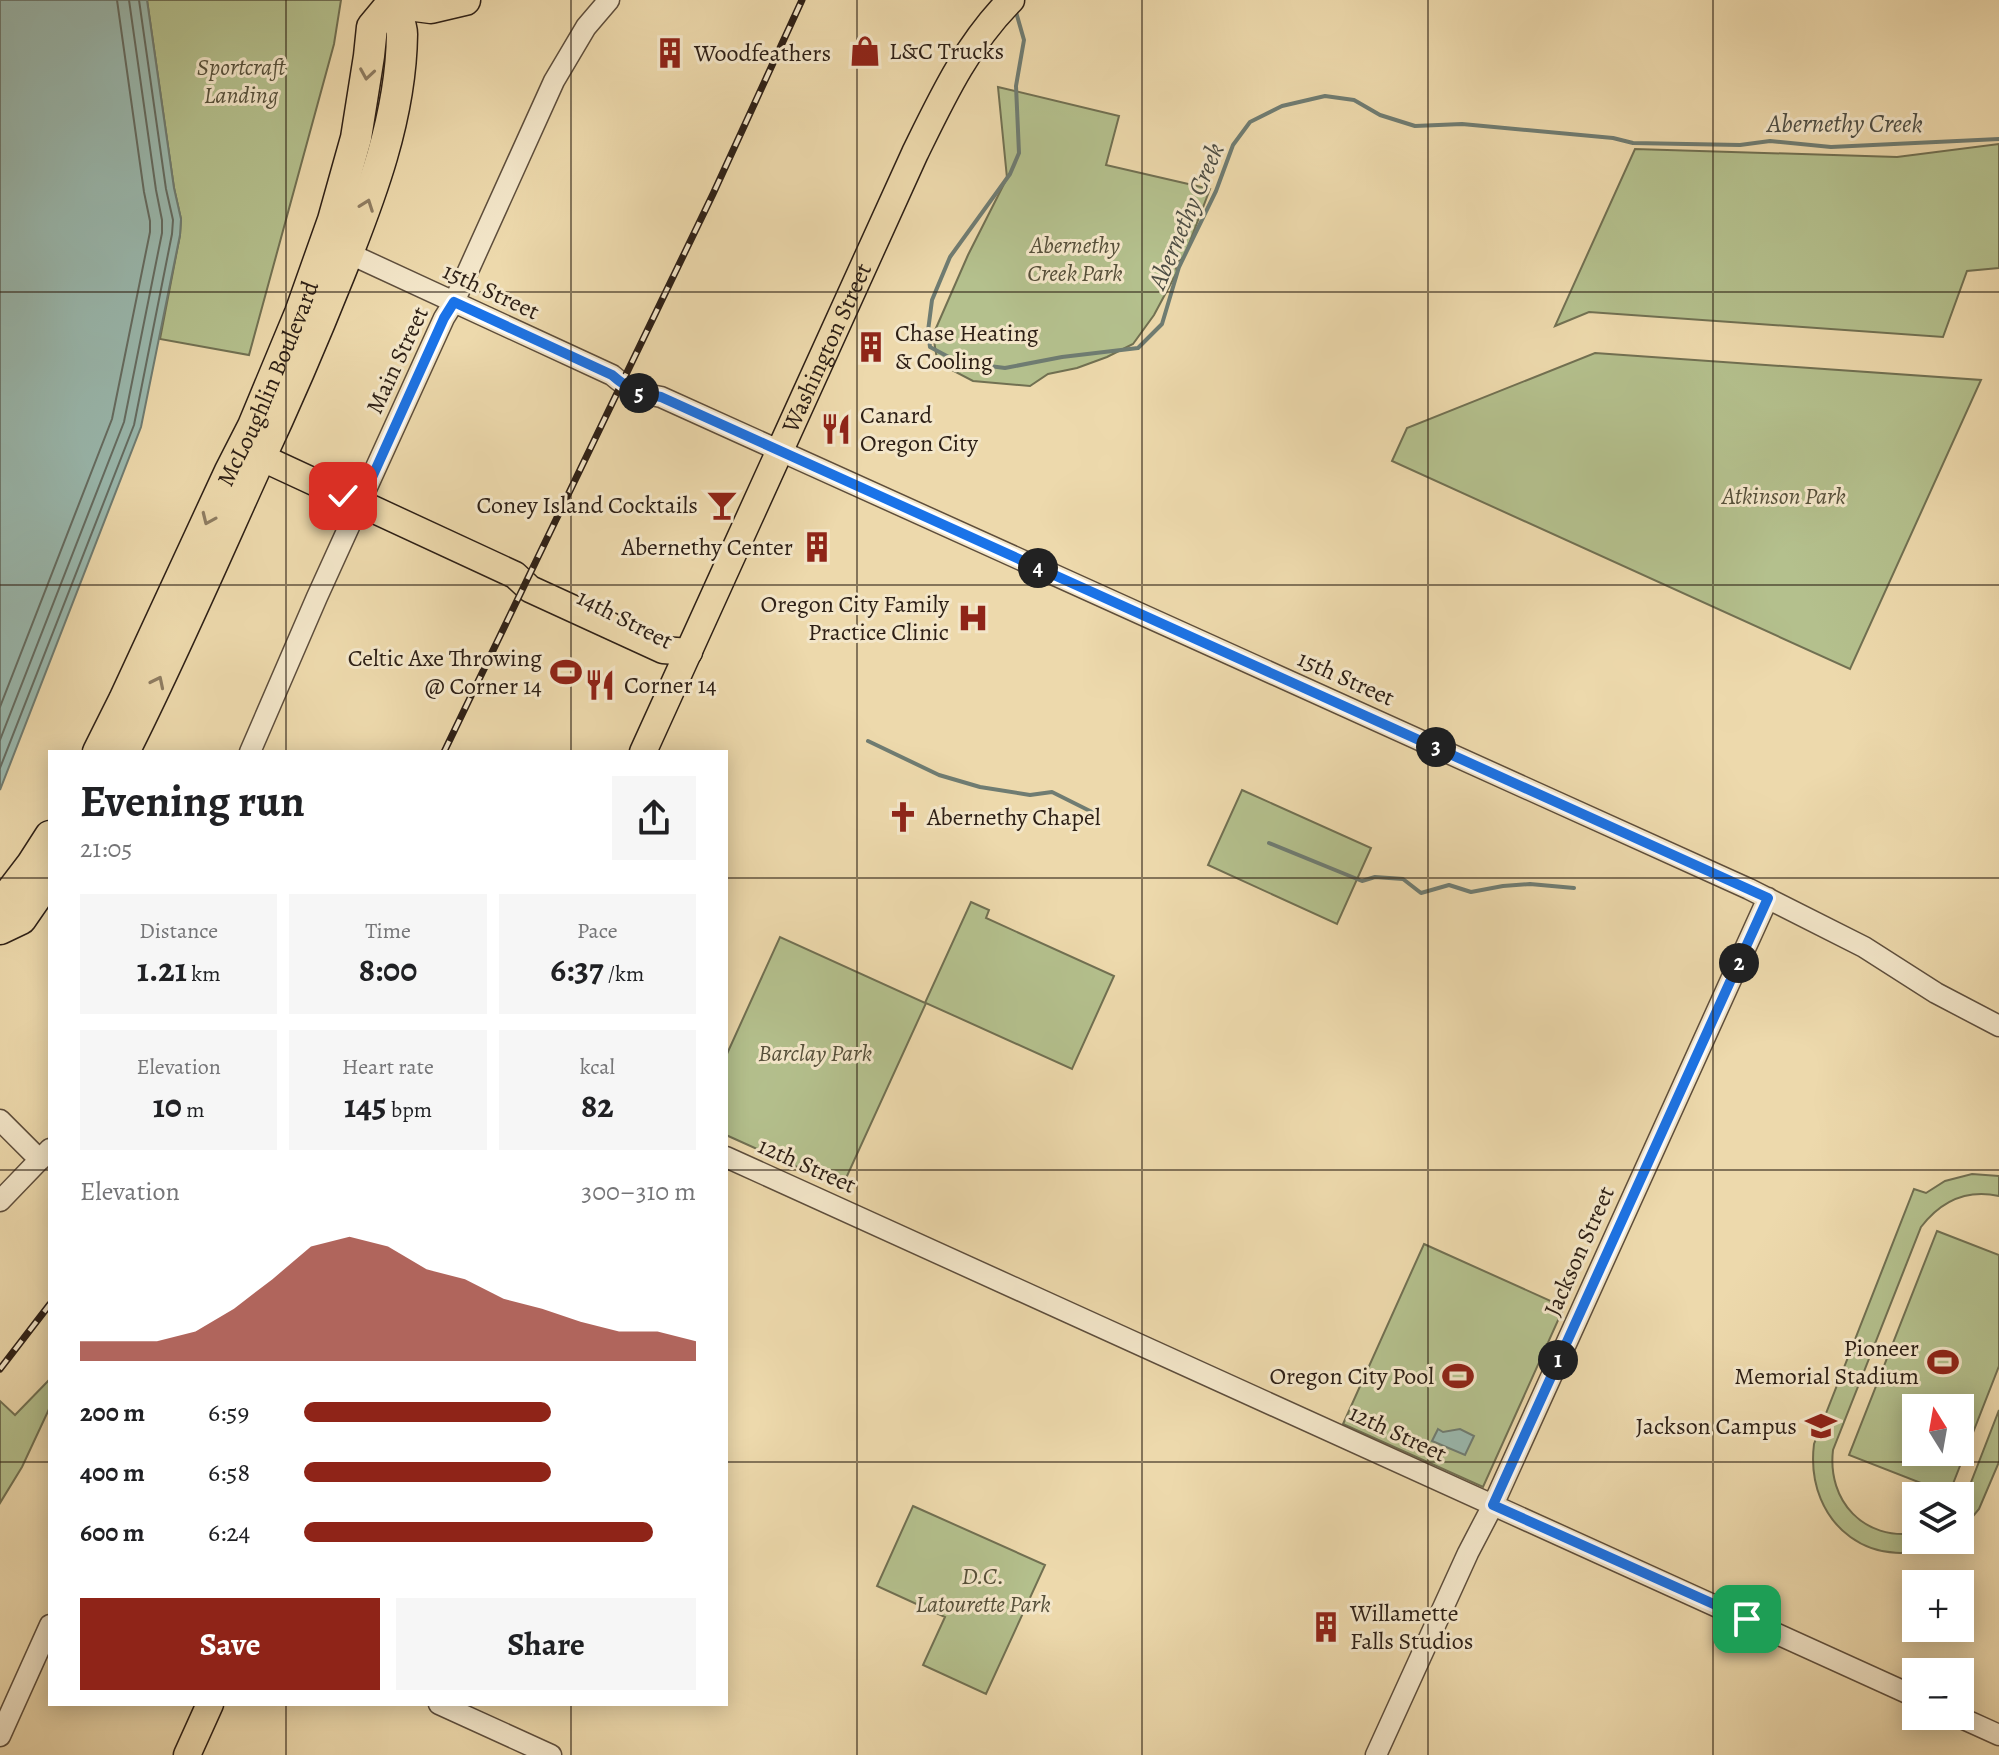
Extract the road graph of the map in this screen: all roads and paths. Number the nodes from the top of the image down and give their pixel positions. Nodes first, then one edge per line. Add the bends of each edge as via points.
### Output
1 (465, 0) edge
2 (609, 0) edge
3 (1011, 0) edge
4 (395, 1) edge
5 (348, 253) junction
6 (454, 302) junction
7 (780, 450) junction
8 (251, 453) junction
9 (360, 504) junction
10 (689, 652) junction
11 (99, 750) edge
12 (125, 750) edge
13 (251, 750) edge
14 (644, 750) edge
15 (48, 843) edge
16 (48, 880) edge
17 (1768, 898) junction
18 (0, 912) edge
19 (0, 929) edge
20 (1999, 1026) edge
21 (0, 1120) edge
22 (45, 1154) edge
23 (728, 1158) edge
24 (0, 1201) edge
25 (1493, 1505) junction
26 (48, 1629) edge
27 (1902, 1691) edge
28 (209, 1706) edge
29 (443, 1706) edge
30 (1974, 1724) edge
31 (1999, 1735) edge
32 (0, 1736) edge
33 (187, 1755) edge
34 (551, 1755) edge
35 (1376, 1755) edge

1 - 4 highway via 431,8
2 - 6 street, Main Street via 554,81
3 - 7 main road, Washington Street via 955,74 903,176
5 -> 4 highway, McLoughlin Boulevard via 369,201 395,103 403,29
4 -> 8 highway, McLoughlin Boulevard via 372,27 346,177 320,259 253,426
5 - 6 street, 15th Street
5 - 8 highway, McLoughlin Boulevard via 307,353
6 - 7 street, 15th Street via 612,375 627,388 661,397
6 - 9 street, Main Street
7 - 10 main road, Washington Street
7 - 17 street, 15th Street
8 - 9 main road, 14th Street
8 -> 11 highway, McLoughlin Boulevard
12 -> 8 highway, McLoughlin Boulevard via 165,668
9 - 10 main road, 14th Street via 515,575 535,574 668,636
9 - 13 street, Main Street
10 - 14 main road, Washington Street
15 - 18 highway
16 - 19 highway via 21,919
17 - 20 street, 15th Street
17 - 25 street, Jackson Street
21 - 22 street
22 - 24 street
23 - 25 street, 12th Street
25 - 27 street, 12th Street
25 - 35 street, Jackson Street
26 - 32 street
28 - 33 main road
29 - 34 street
30 - 31 street

